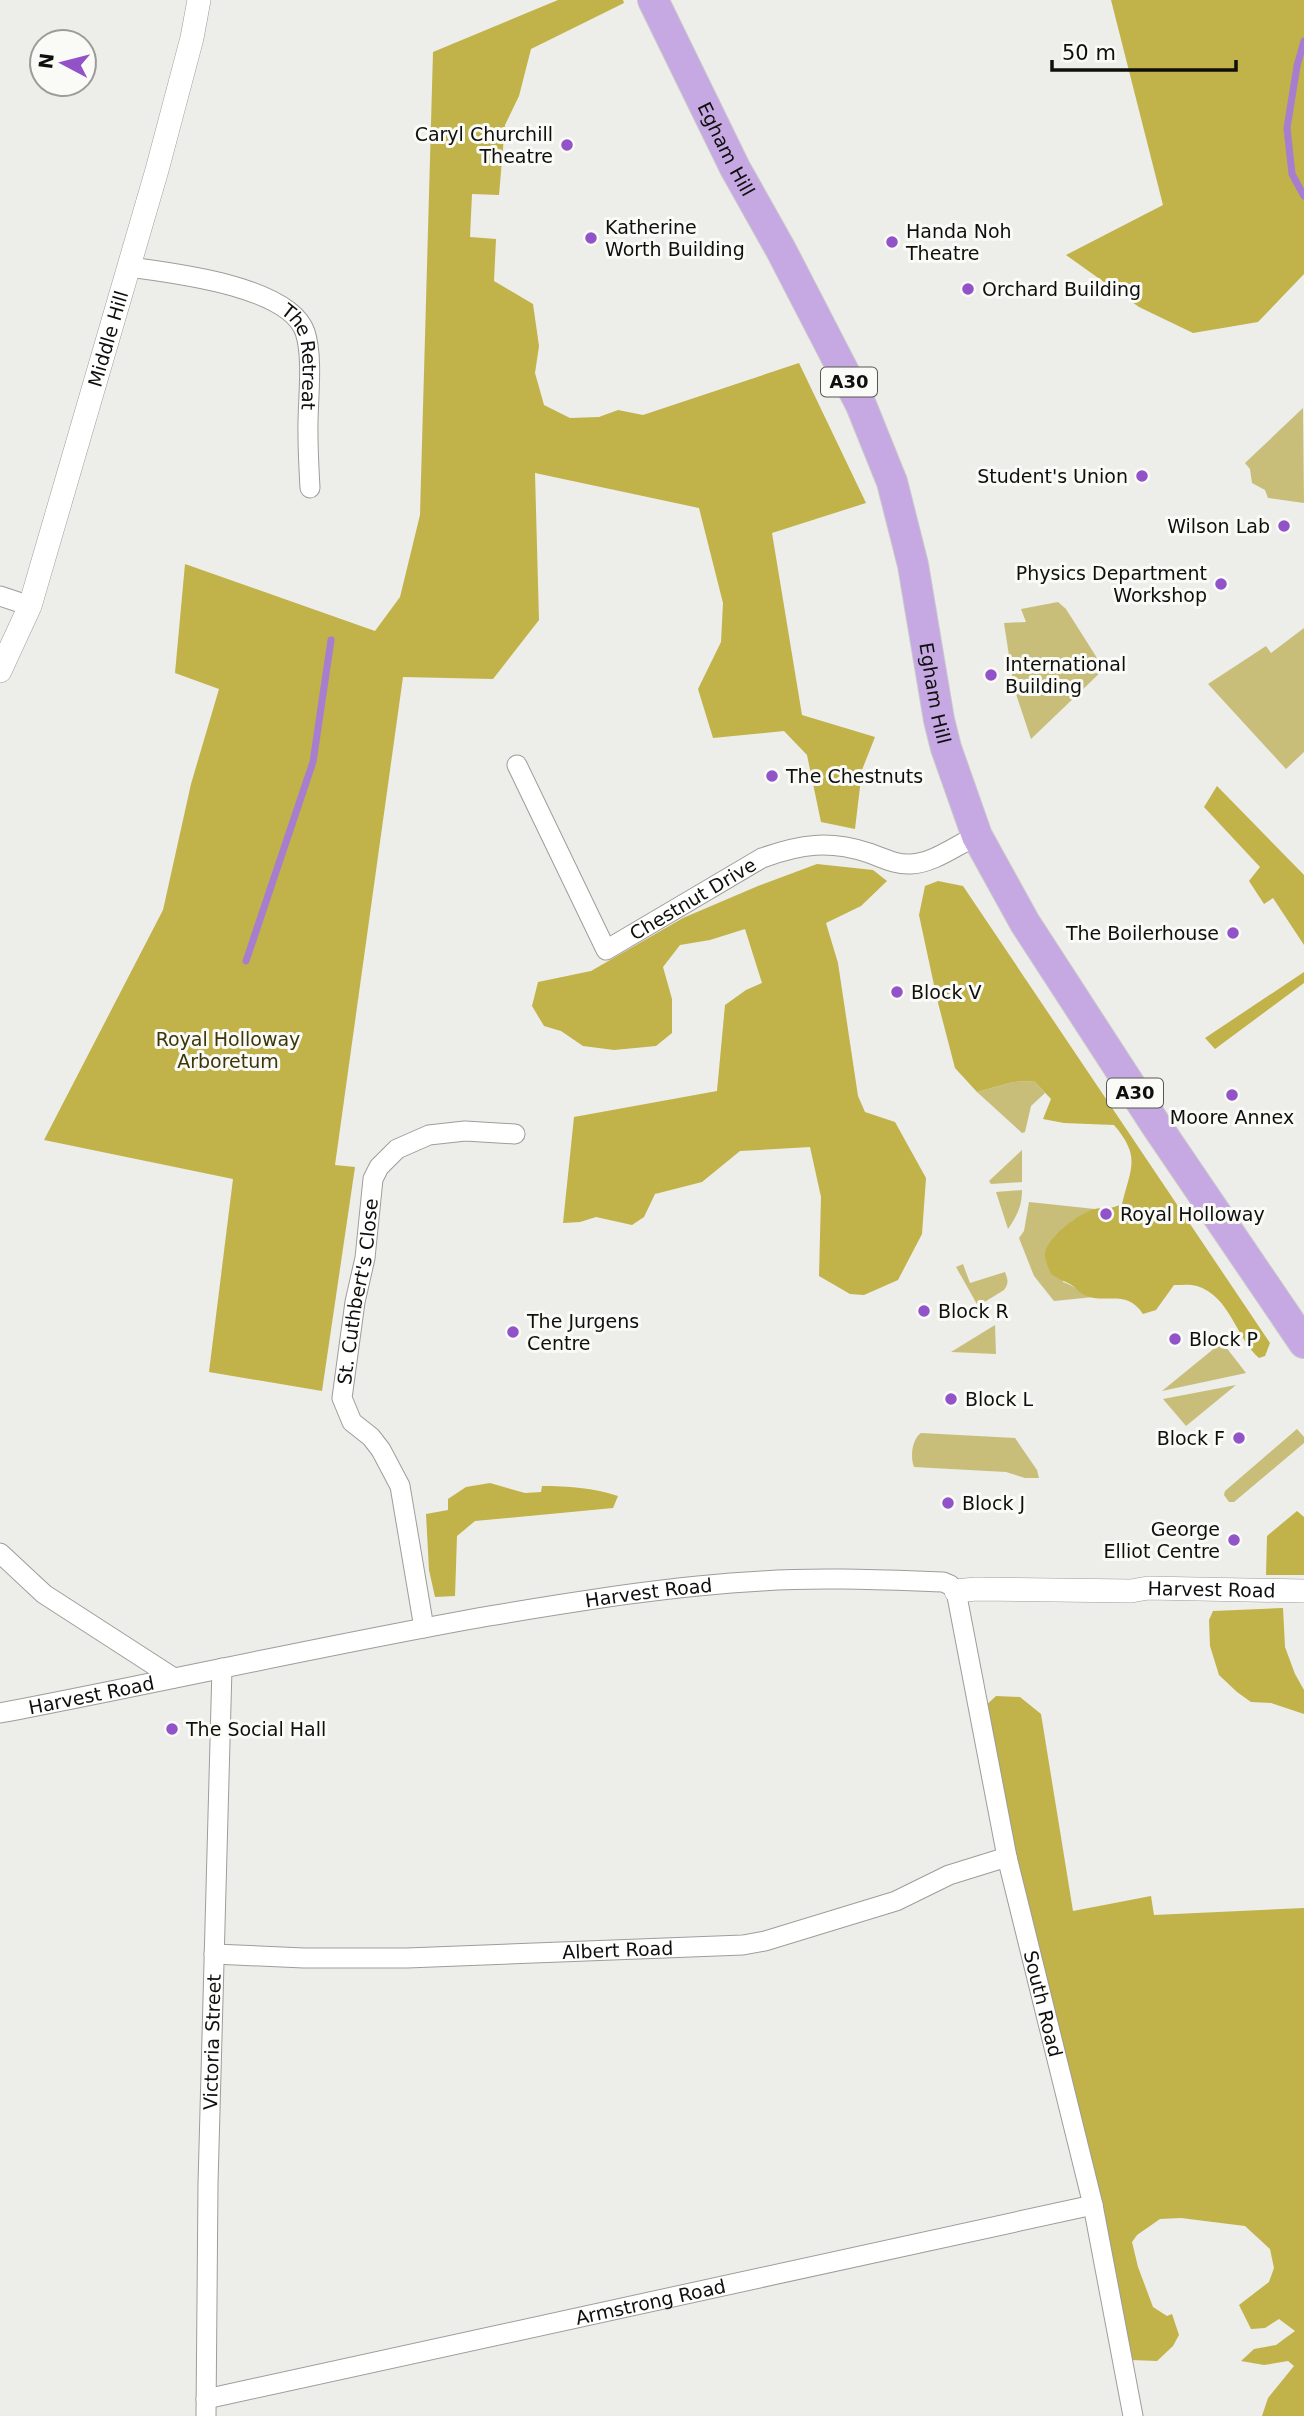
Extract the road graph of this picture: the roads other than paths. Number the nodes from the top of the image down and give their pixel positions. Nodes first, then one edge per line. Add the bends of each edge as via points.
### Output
1 (199, 0) edge
2 (653, 0) edge
3 (129, 267) junction
4 (310, 488) dead end
5 (0, 596) edge
6 (30, 606) junction
7 (0, 671) edge
8 (517, 765) dead end
9 (976, 836) junction
10 (515, 1134) dead end
11 (1304, 1343) edge
12 (0, 1553) edge
13 (956, 1591) junction
14 (1304, 1591) edge
15 (424, 1628) junction
16 (222, 1668) junction
17 (174, 1678) junction
18 (0, 1713) edge
19 (1007, 1857) junction
20 (214, 1954) junction
21 (1093, 2205) junction
22 (206, 2407) edge
23 (1133, 2416) edge

1 - 3 street, Middle Hill
2 - 9 main road, Egham Hill / A30 via 735,168 861,405 892,482 914,565 941,729
3 - 4 street, The Retreat via 234,286 293,312 305,332 309,365
3 - 6 street, Middle Hill
5 - 6 street
6 - 7 street, Middle Hill
8 - 9 street, Chestnut Drive via 606,950 762,858 789,848 815,843 847,846 913,864
9 - 11 main road, Egham Hill / A30 via 1032,934
10 - 15 street, St. Cuthbert's Close via 465,1131 429,1135 397,1149 373,1179 342,1398 352,1422 371,1437 400,1486
12 - 17 street via 44,1594
13 - 14 street, Harvest Road
13 - 15 street, Harvest Road via 943,1582 765,1581 586,1600
13 - 19 street, South Road
15 - 16 street, Harvest Road
16 - 17 street, Harvest Road
16 - 20 street, Victoria Street
17 - 18 street, Harvest Road
19 - 20 street, Albert Road via 949,1875 896,1901 743,1945 407,1958
19 - 21 street, South Road
20 - 22 street, Victoria Street
21 - 22 street, Armstrong Road via 226,2396
21 - 23 street, South Road

